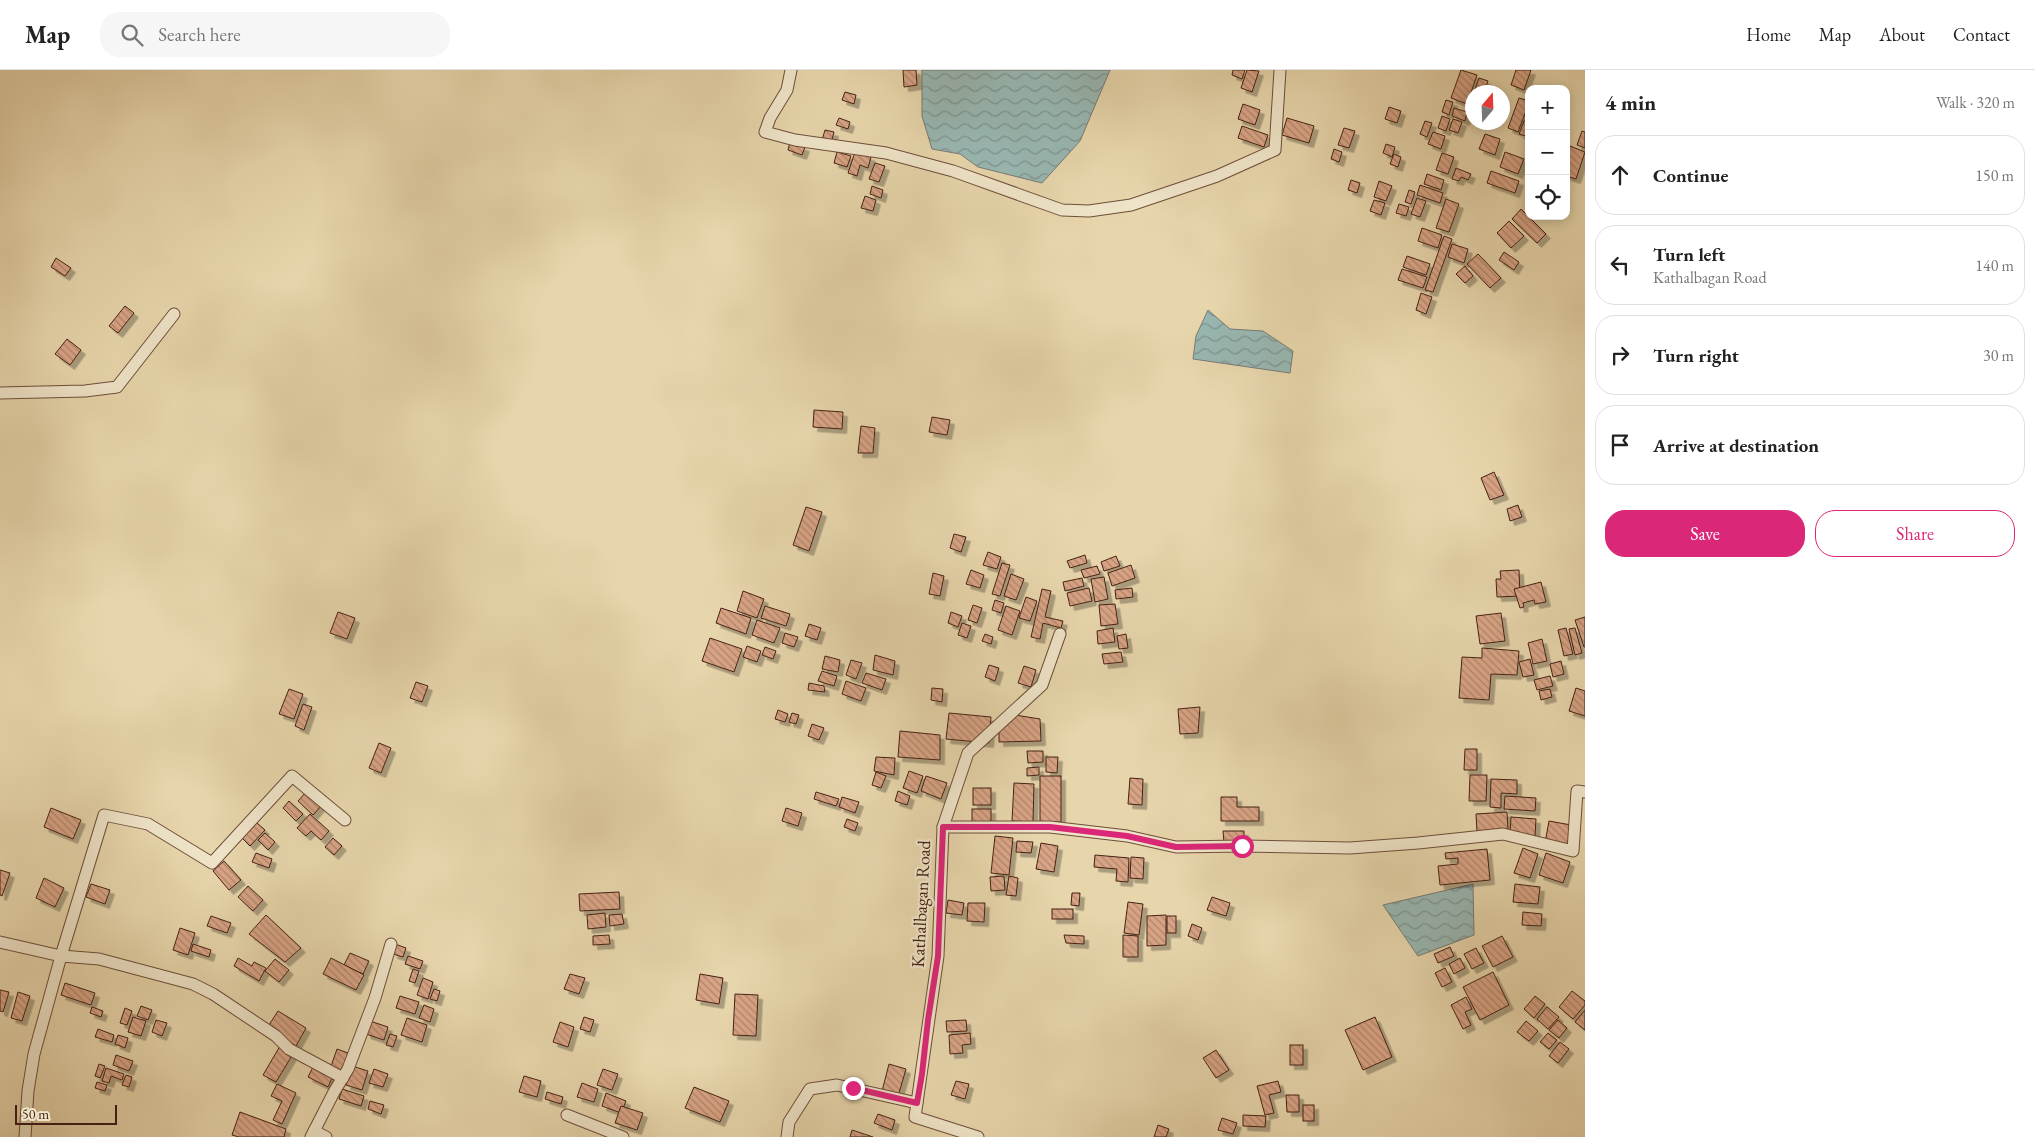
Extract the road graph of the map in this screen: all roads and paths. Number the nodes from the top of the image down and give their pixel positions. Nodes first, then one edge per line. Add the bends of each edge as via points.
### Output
1 (790, 70) edge
2 (1280, 70) edge
3 (174, 314) dead end
4 (0, 393) edge
5 (1060, 634) dead end
6 (1585, 792) edge
7 (345, 820) dead end
8 (943, 827) junction
9 (0, 942) edge
10 (390, 944) dead end
11 (61, 956) junction
12 (343, 1078) junction
13 (917, 1103) junction
14 (567, 1115) dead end
15 (313, 1134) edge
16 (25, 1137) edge
17 (326, 1137) edge
18 (623, 1137) edge
19 (787, 1137) edge
20 (978, 1137) edge

1 - 2 street via 787,90 765,132 795,140 886,153 953,171 1062,210 1090,211 1131,204 1217,176 1275,150
3 - 4 street via 117,387
5 - 8 street, Kathalbagan Road via 1042,685 968,753
6 - 8 street via 1577,792 1573,851 1504,834 1350,848 1176,847 1127,836 1050,827
7 - 11 street via 292,776 212,864 148,824 104,815
8 - 13 street, Kathalbagan Road via 938,956
9 - 11 street
10 - 12 street via 375,998
11 - 12 street via 99,959 193,984 276,1036 289,1049
11 - 16 street via 34,1054
12 - 15 street
13 - 19 street via 837,1085 810,1089 789,1122
13 - 20 street via 914,1117
14 - 18 street
15 - 17 street

